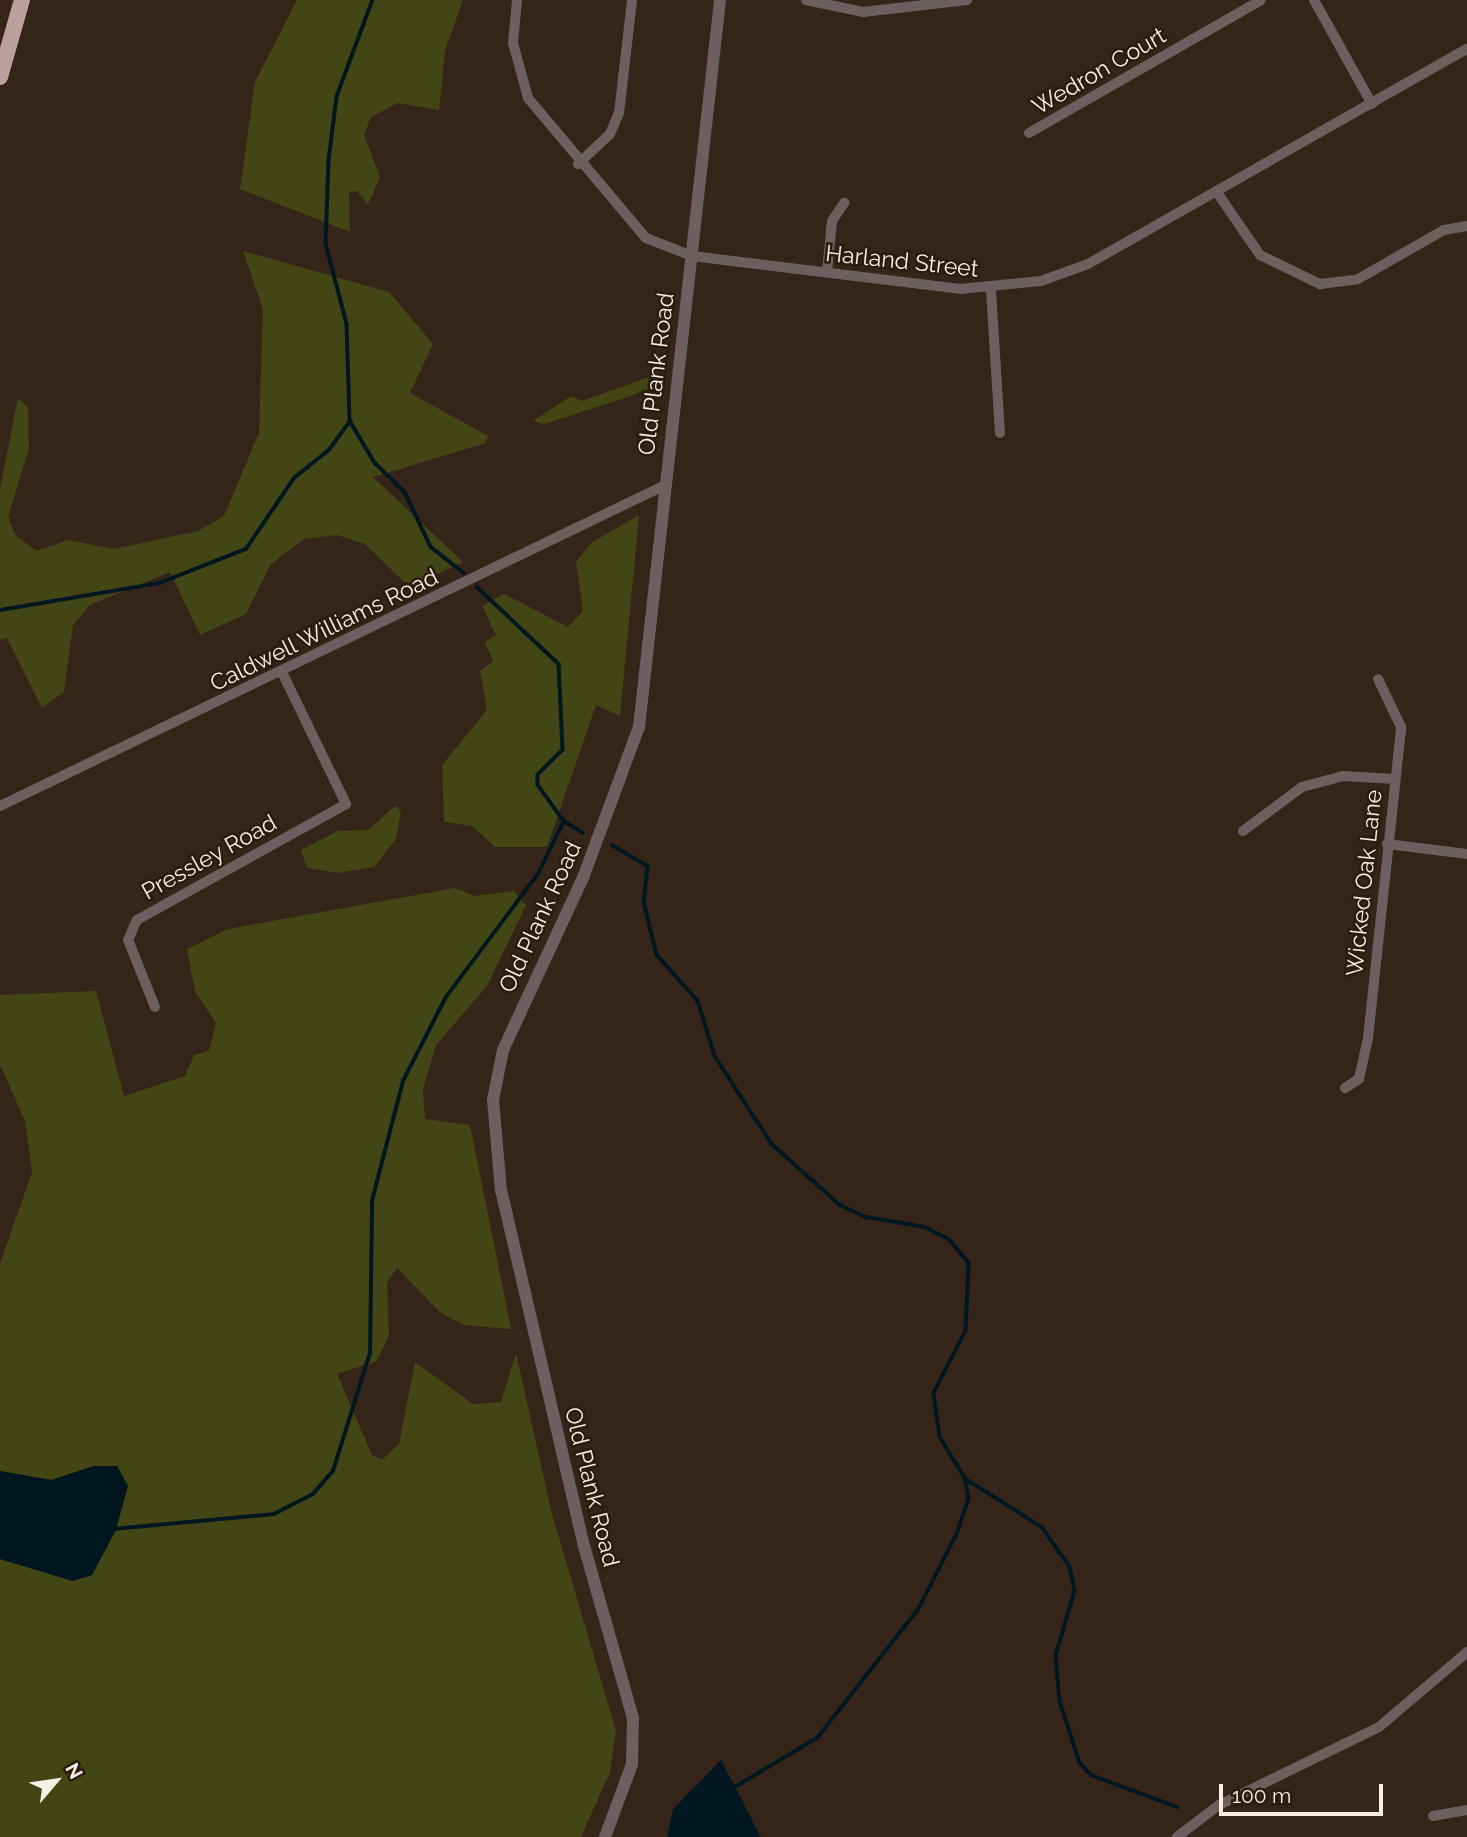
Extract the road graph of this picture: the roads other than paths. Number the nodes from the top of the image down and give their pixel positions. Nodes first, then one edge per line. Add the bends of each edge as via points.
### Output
1 (22, 0) edge
2 (517, 0) edge
3 (632, 0) edge
4 (720, 0) edge
5 (806, 0) edge
6 (967, 0) edge
7 (1261, 0) edge
8 (1314, 0) edge
9 (1467, 49) edge
10 (0, 77) edge
11 (1372, 104) junction
12 (1029, 133) dead end
13 (578, 164) junction
14 (1216, 191) junction
15 (844, 203) dead end
16 (1467, 226) edge
17 (692, 256) junction
18 (827, 272) junction
19 (991, 290) junction
20 (1000, 433) dead end
21 (663, 486) junction
22 (282, 672) junction
23 (1378, 679) dead end
24 (1395, 779) junction
25 (0, 806) edge
26 (1243, 831) dead end
27 (1387, 844) junction
28 (1467, 854) edge
29 (155, 1007) dead end
30 (1345, 1088) dead end
31 (1467, 1652) edge
32 (1467, 1811) edge
33 (1433, 1816) dead end
34 (605, 1837) edge
35 (1177, 1837) edge

1 - 10 highway
2 - 13 street, Harland Street via 513,43 519,75 546,127
3 - 13 street via 619,113 610,134
4 - 17 street, Old Plank Road
5 - 6 street via 863,12
7 - 12 street, Wedron Court
8 - 11 street
9 - 11 street, Harland Street
11 - 14 street, Harland Street
13 - 17 street, Harland Street via 646,238
14 - 16 street via 1260,256 1320,284 1357,279 1444,230
14 - 19 street, Harland Street via 1070,272
15 - 18 street via 832,221
17 - 18 street, Harland Street
17 - 21 street, Old Plank Road
18 - 19 street, Harland Street
19 - 20 street
21 - 22 street, Caldwell Williams Road
21 - 34 street, Old Plank Road via 639,727 583,878 503,1050 493,1100 504,1205 583,1542 633,1718 632,1764
22 - 25 street, Caldwell Williams Road
22 - 29 street, Pressley Road via 346,804 137,920 128,940
23 - 24 street, Wicked Oak Lane via 1401,727
24 - 26 street via 1343,776 1303,787
24 - 27 street, Wicked Oak Lane
27 - 28 street
27 - 30 street, Wicked Oak Lane via 1368,1038 1359,1079
31 - 35 street via 1379,1727 1219,1805
32 - 33 street

